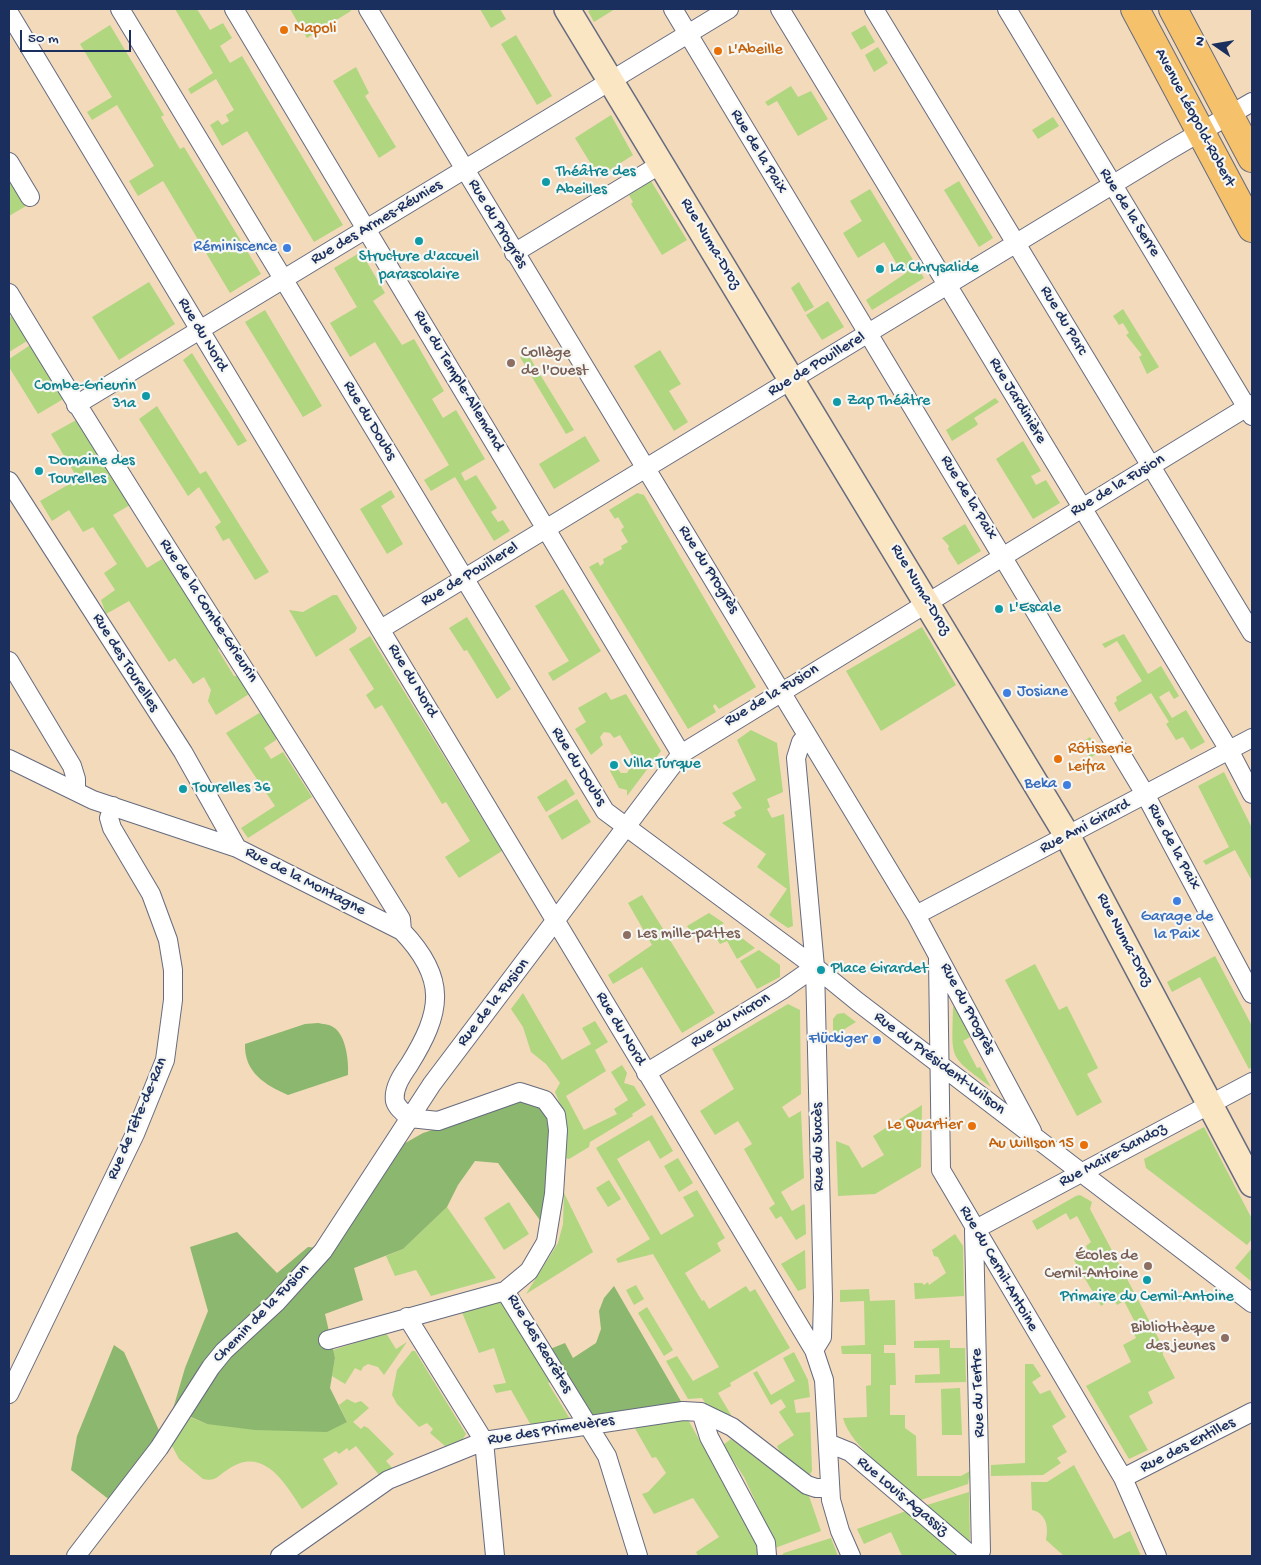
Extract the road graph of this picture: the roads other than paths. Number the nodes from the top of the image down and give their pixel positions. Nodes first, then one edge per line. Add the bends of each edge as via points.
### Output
1 (120, 9) edge
2 (234, 9) edge
3 (368, 9) edge
4 (567, 9) edge
5 (673, 9) edge
6 (729, 9) edge
7 (780, 9) edge
8 (874, 9) edge
9 (1006, 9) edge
10 (1135, 9) edge
11 (1173, 9) edge
12 (9, 13) edge
13 (687, 34) junction
14 (611, 82) junction
15 (1241, 108) edge
16 (1201, 132) junction
17 (1252, 158) edge
18 (9, 162) edge
19 (661, 164) junction
20 (465, 170) junction
21 (1113, 185) junction
22 (30, 197) dead end
23 (1252, 228) edge
24 (366, 230) junction
25 (1017, 244) junction
26 (514, 253) junction
27 (285, 279) junction
28 (949, 285) junction
29 (9, 294) edge
30 (198, 330) junction
31 (870, 334) junction
32 (792, 380) junction
33 (76, 405) junction
34 (1250, 410) edge
35 (1150, 466) junction
36 (645, 469) junction
37 (9, 481) edge
38 (1081, 508) junction
39 (546, 529) junction
40 (1003, 556) junction
41 (463, 579) junction
42 (927, 602) junction
43 (381, 629) junction
44 (1252, 633) edge
45 (9, 662) edge
46 (782, 691) junction
47 (808, 735) junction
48 (1252, 738) edge
49 (1229, 750) junction
50 (681, 754) junction
51 (9, 759) edge
52 (76, 792) junction
53 (1145, 794) junction
54 (1252, 794) edge
55 (113, 806) junction
56 (625, 826) junction
57 (1068, 837) junction
58 (238, 848) junction
59 (916, 915) junction
60 (557, 921) junction
61 (402, 931) junction
62 (938, 956) junction
63 (814, 967) junction
64 (1252, 994) edge
65 (939, 1062) junction
66 (646, 1073) junction
67 (1252, 1082) edge
68 (1211, 1105) junction
69 (410, 1118) junction
70 (1036, 1138) junction
71 (1081, 1172) junction
72 (1252, 1184) edge
73 (974, 1230) junction
74 (505, 1290) junction
75 (1252, 1303) edge
76 (407, 1317) junction
77 (328, 1340) dead end
78 (814, 1350) junction
79 (9, 1394) edge
80 (702, 1412) junction
81 (1252, 1412) edge
82 (588, 1425) junction
83 (484, 1441) junction
84 (828, 1443) junction
85 (1123, 1478) junction
86 (829, 1488) junction
87 (299, 1550) edge
88 (76, 1556) edge
89 (280, 1556) edge
90 (495, 1556) edge
91 (638, 1556) edge
92 (767, 1556) edge
93 (851, 1556) edge
94 (972, 1556) edge
95 (979, 1556) edge
96 (1157, 1556) edge

1 - 27 street, Rue du Doubs
2 - 24 street, Rue du Temple-Allemand
3 - 20 street, Rue du Progrès
4 - 14 main road, Rue Numa-Droz
5 - 13 street, Rue de la Paix
6 - 13 street, Rue des Armes-Réunies
7 - 28 street, Rue Jardinière
8 - 25 street, Rue du Parc
9 - 21 street, Rue de la Serre
10 - 16 main road, Avenue Léopold-Robert
11 - 15 main road, Avenue Léopold-Robert
12 - 30 street, Rue du Nord
13 - 14 street, Rue des Armes-Réunies
13 - 31 street, Rue de la Paix
14 - 19 main road, Rue Numa-Droz
14 - 20 street, Rue des Armes-Réunies
15 - 16 street, Rue de Pouillerel
15 - 17 main road, Avenue Léopold-Robert
16 - 21 street, Rue de Pouillerel
16 - 23 main road, Avenue Léopold-Robert
18 - 22 street
19 - 26 street
19 - 32 main road, Rue Numa-Droz
20 - 24 street, Rue des Armes-Réunies
20 - 26 street, Rue du Progrès
21 - 25 street, Rue de Pouillerel
21 - 34 street, Rue de la Serre
24 - 27 street, Rue des Armes-Réunies
24 - 39 street, Rue du Temple-Allemand
25 - 28 street, Rue de Pouillerel
25 - 35 street, Rue du Parc
26 - 36 street, Rue du Progrès
27 - 30 street, Rue des Armes-Réunies
27 - 41 street, Rue du Doubs
28 - 31 street, Rue de Pouillerel
28 - 38 street, Rue Jardinière
29 - 33 street, Rue de la Combe-Grieurin
30 - 33 street, Rue des Armes-Réunies
30 - 43 street, Rue du Nord
31 - 32 street, Rue de Pouillerel
31 - 40 street, Rue de la Paix
32 - 36 street, Rue de Pouillerel
32 - 42 main road, Rue Numa-Droz
33 - 61 street, Rue de la Combe-Grieurin via 323,792 401,919
34 - 35 street, Rue de la Fusion
35 - 38 street, Rue de la Fusion
35 - 44 street, Rue du Parc
36 - 39 street, Rue de Pouillerel
36 - 46 street, Rue du Progrès
37 - 58 street, Rue des Tourelles via 183,752
38 - 40 street, Rue de la Fusion
38 - 49 street, Rue Jardinière
39 - 41 street, Rue de Pouillerel
39 - 50 street, Rue du Temple-Allemand
40 - 42 street, Rue de la Fusion
40 - 53 street, Rue de la Paix
41 - 43 street, Rue de Pouillerel
41 - 56 street, Rue du Doubs via 605,811
42 - 46 street, Rue de la Fusion
42 - 57 main road, Rue Numa-Droz
43 - 60 street, Rue du Nord
45 - 52 street via 72,766
46 - 47 street, Rue du Progrès
46 - 50 street, Rue de la Fusion
47 - 59 street, Rue du Progrès
47 - 63 street, Rue du Succès via 801,742 796,758
48 - 49 street, Rue Ami Girard
49 - 53 street, Rue Ami Girard
49 - 54 street, Rue Jardinière
50 - 56 street, Rue de la Fusion
51 - 52 street, Rue de la Montagne
52 - 55 street, Rue de la Montagne
53 - 57 street, Rue Ami Girard
53 - 64 street, Rue de la Paix
55 - 58 street, Rue de la Montagne
55 - 79 street, Rue de Tête-de-Ran via 109,818 112,828 151,894 168,940 173,1000 165,1060 135,1134
56 - 60 street, Rue de la Fusion
56 - 63 street, Rue du Président-Wilson
57 - 59 street, Rue Ami Girard
57 - 68 main road, Rue Numa-Droz
58 - 61 street, Rue de la Montagne
59 - 62 street, Rue du Progrès
60 - 66 street, Rue du Nord
60 - 69 street, Rue de la Fusion via 432,1084
61 - 69 street, Rue de la Montagne via 429,964 436,990 428,1030 395,1093 397,1106
62 - 65 street, Rue du Cernil-Antoine
62 - 70 street, Rue du Progrès
63 - 65 street, Rue du Président-Wilson
63 - 66 street, Rue du Micron
63 - 78 street, Rue du Succès via 823,1298 822,1337
65 - 70 street, Rue du Président-Wilson
65 - 73 street, Rue du Cernil-Antoine via 941,1170
66 - 78 street, Rue du Nord
67 - 68 street, Rue Maire-Sandoz
68 - 71 street, Rue Maire-Sandoz
68 - 72 main road, Rue Numa-Droz
69 - 74 street, Rue des Recrêtes via 438,1121 520,1092 538,1096 551,1106 556,1115 554,1194 546,1242 529,1272
69 - 88 street, Chemin de la Fusion via 323,1251 211,1367 160,1448
70 - 71 street, Rue du Président-Wilson
71 - 73 street, Rue Maire-Sandoz
71 - 75 street, Rue du Président-Wilson
73 - 85 street, Rue du Cernil-Antoine
73 - 95 street, Rue du Tertre via 980,1454
74 - 76 street
74 - 82 street, Rue des Recrêtes
76 - 77 street
76 - 83 street
78 - 84 street via 824,1380
80 - 82 street, Rue des Primevères via 683,1411
80 - 86 street, Rue des Primevères via 732,1427 807,1485
80 - 92 street via 709,1438 766,1543
81 - 85 street, Rue des Entilles
82 - 83 street, Rue des Primevères
82 - 91 street, Rue des Recrêtes via 607,1456
83 - 87 street, Rue des Primevères via 388,1480
83 - 90 street
84 - 86 street
84 - 94 street, Rue Louis-Agassiz via 850,1452
85 - 96 street, Rue du Cernil-Antoine
86 - 93 street via 840,1531
87 - 89 street, Rue des Primevères

